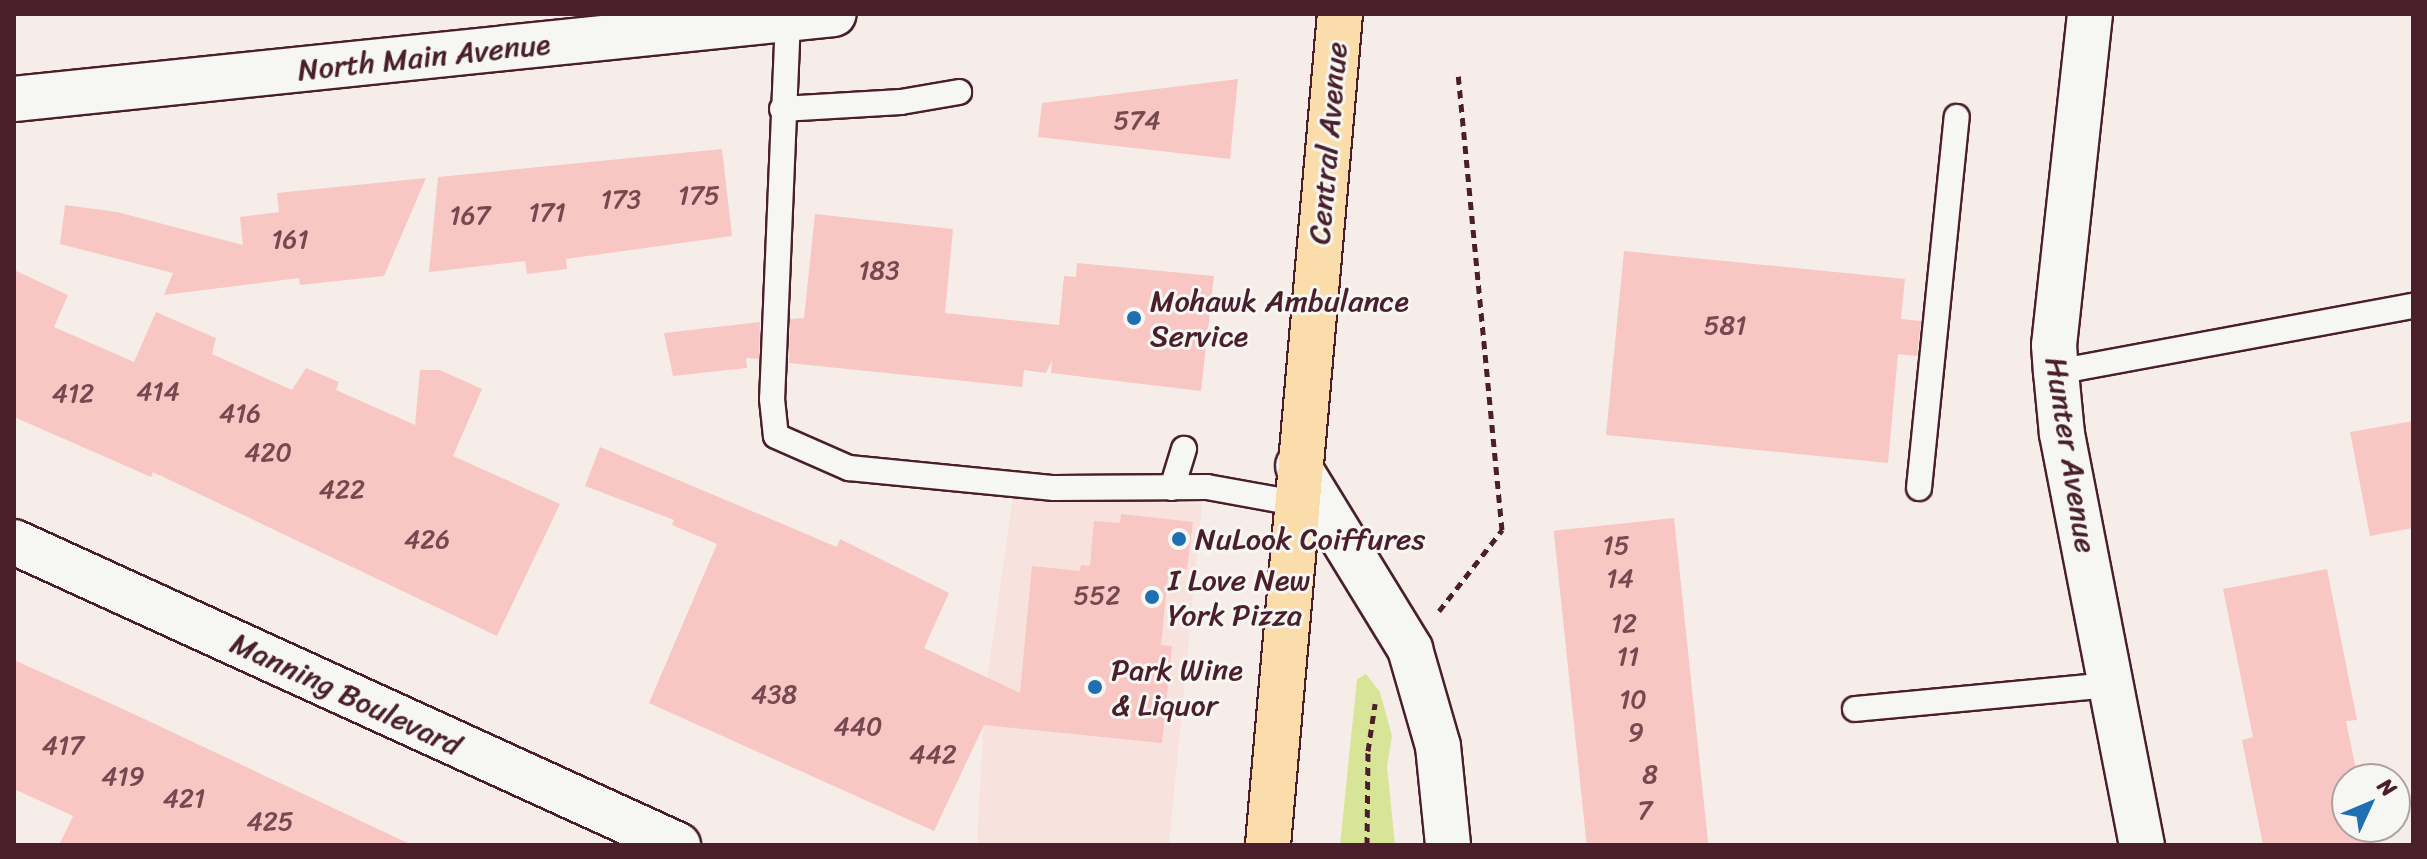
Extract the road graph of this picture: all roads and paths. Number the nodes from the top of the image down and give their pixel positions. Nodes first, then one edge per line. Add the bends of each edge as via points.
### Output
1 (834, 14) edge
2 (1340, 14) edge
3 (2090, 14) edge
4 (788, 19) junction
5 (728, 20) edge
6 (1458, 76) dead end
7 (959, 92) dead end
8 (14, 99) edge
9 (782, 109) junction
10 (1957, 117) dead end
11 (2413, 306) edge
12 (2056, 372) junction
13 (1184, 449) dead end
14 (1297, 485) junction
15 (1172, 488) junction
16 (1919, 488) dead end
17 (14, 542) edge
18 (1410, 649) junction
19 (2111, 685) junction
20 (1855, 709) dead end
21 (678, 845) edge
22 (1268, 845) edge
23 (1367, 845) edge
24 (1448, 845) edge
25 (2142, 845) edge

1 - 4 street, North Main Avenue
2 - 14 main road, Central Avenue
3 - 12 street, Hunter Avenue via 2054,345
4 - 5 street, North Main Avenue
4 - 9 lane
5 - 8 street, North Main Avenue
6 - 18 path via 1502,530
7 - 9 lane via 901,102
9 - 15 lane via 772,399 776,436 849,468 1054,488
10 - 16 lane
11 - 12 lane
12 - 19 street, Hunter Avenue via 2062,434
13 - 15 lane
14 - 15 lane
14 - 18 street
14 - 22 main road, Central Avenue
17 - 21 street, Manning Boulevard
18 - 23 path via 1378,689 1368,751
18 - 24 street via 1438,746
19 - 20 lane
19 - 25 street, Hunter Avenue

